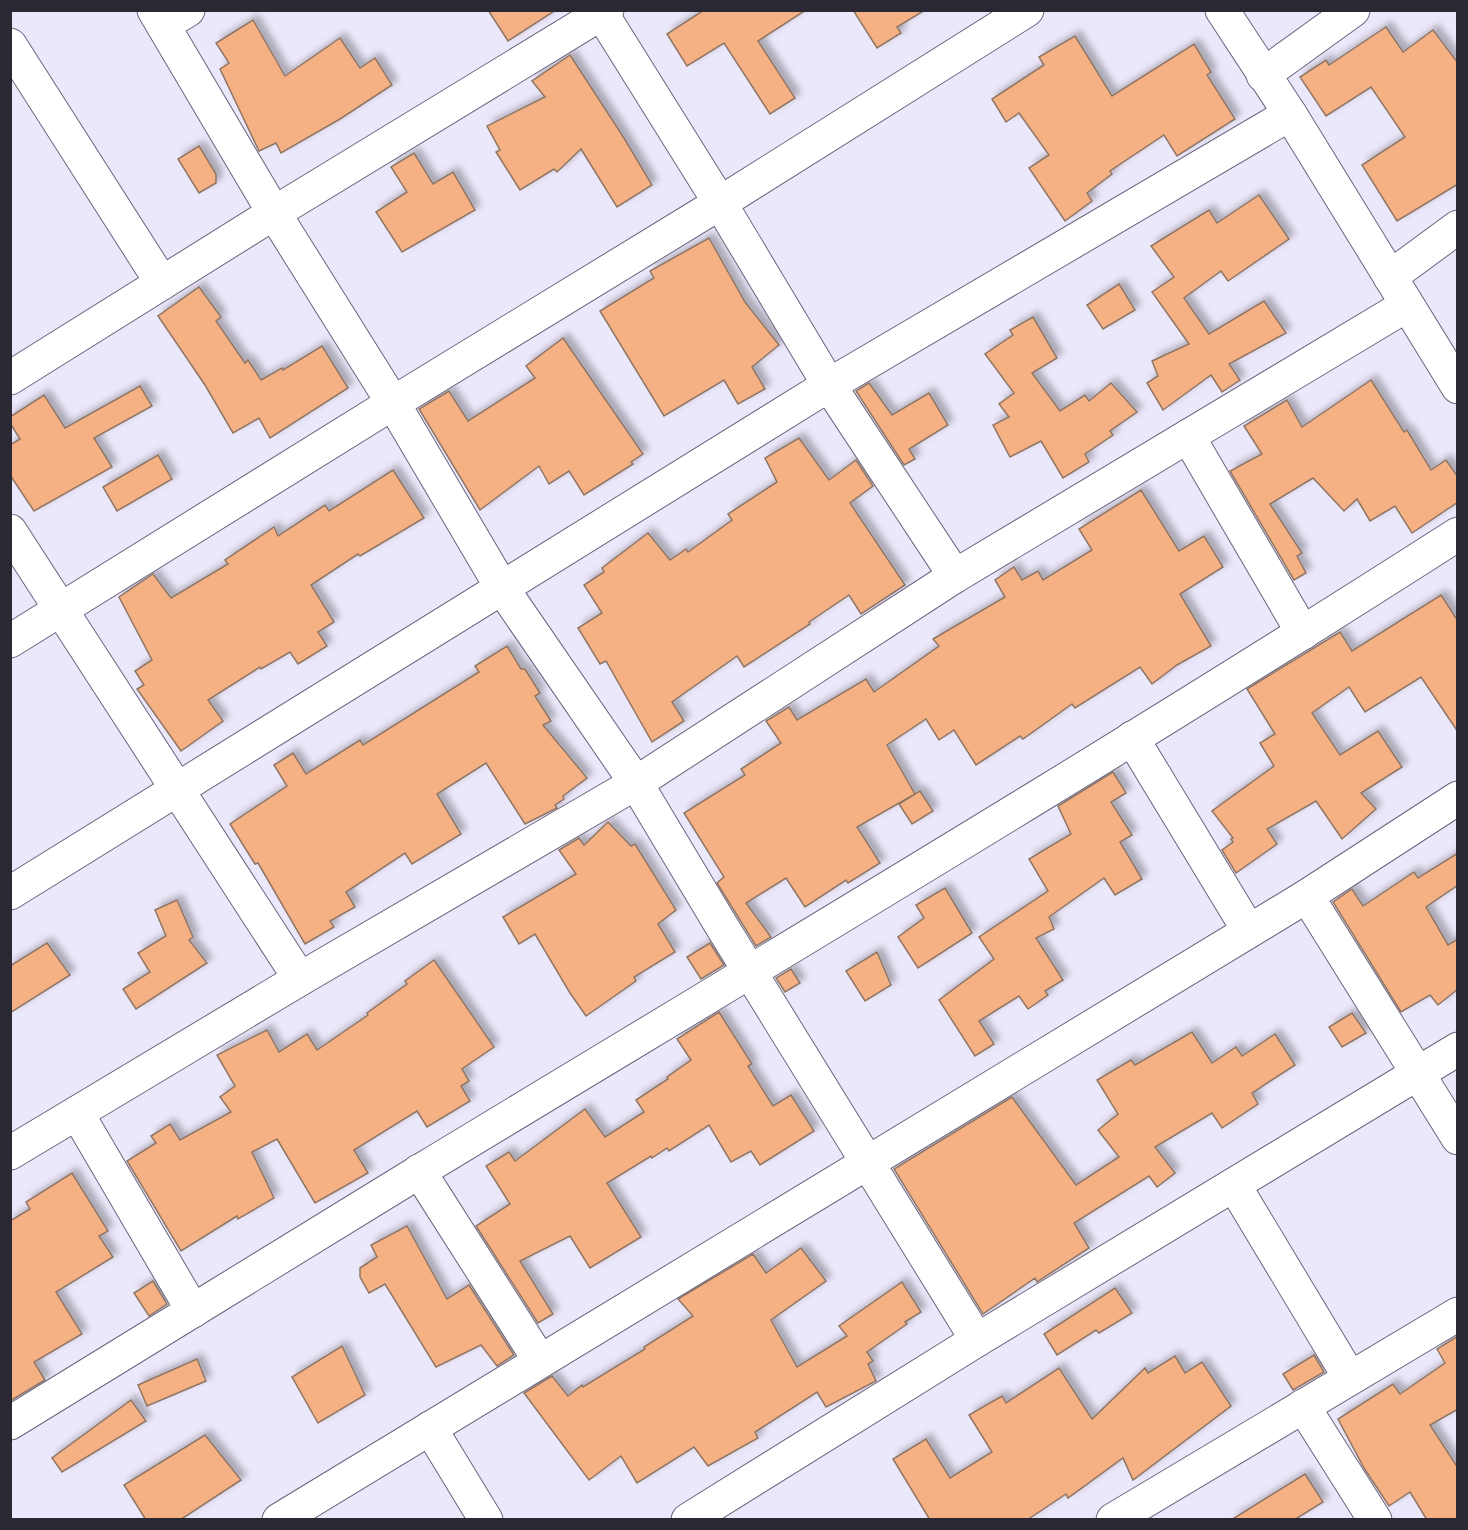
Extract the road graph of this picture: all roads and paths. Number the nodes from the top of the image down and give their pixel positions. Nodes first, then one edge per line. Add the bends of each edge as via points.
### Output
1 (1027, 10) edge
2 (1222, 10) edge
3 (1353, 10) edge
4 (605, 12) edge
5 (168, 15) edge
6 (10, 45) edge
7 (1263, 75) junction
8 (1290, 114) junction
9 (720, 203) junction
10 (274, 213) junction
11 (1458, 227) edge
12 (1390, 277) junction
13 (162, 283) junction
14 (1407, 305) junction
15 (10, 378) edge
16 (829, 385) junction
17 (1458, 387) edge
18 (393, 403) junction
19 (1188, 436) junction
20 (10, 531) edge
21 (1458, 534) edge
22 (955, 576) junction
23 (502, 588) junction
24 (61, 609) junction
25 (1302, 633) junction
26 (10, 640) edge
27 (1132, 738) junction
28 (636, 783) junction
29 (176, 789) junction
30 (1458, 798) edge
31 (10, 893) edge
32 (1307, 896) junction
33 (1249, 931) junction
34 (750, 972) junction
35 (300, 979) junction
36 (1458, 1049) edge
37 (1418, 1074) junction
38 (77, 1113) junction
39 (1458, 1138) edge
40 (10, 1153) edge
41 (867, 1162) junction
42 (419, 1171) junction
43 (1234, 1185) junction
44 (194, 1311) junction
45 (1458, 1314) edge
46 (977, 1340) junction
47 (540, 1361) junction
48 (1350, 1378) junction
49 (1303, 1406) junction
50 (10, 1423) edge
51 (430, 1428) junction
52 (732, 1508) edge
53 (279, 1520) edge
54 (486, 1520) edge
55 (688, 1520) edge
56 (1113, 1520) edge
57 (1375, 1520) edge

1 - 9 street
2 - 7 street
3 - 7 street
4 - 9 street
4 - 10 street
5 - 10 street
6 - 13 street
7 - 8 street
8 - 12 street
8 - 16 street
9 - 16 street
9 - 18 street
10 - 13 street
10 - 18 street
11 - 12 street
12 - 14 street
13 - 15 street
14 - 17 street
14 - 19 street
16 - 22 street
16 - 23 street
18 - 23 street
18 - 24 street
19 - 22 street
19 - 25 street
20 - 24 street
21 - 25 street
22 - 28 street
23 - 28 street
23 - 29 street
24 - 26 street
24 - 29 street
25 - 27 street
27 - 33 street
27 - 34 street
28 - 34 street
28 - 35 street
29 - 31 street
29 - 35 street
30 - 32 street
32 - 33 street
32 - 37 street
33 - 41 street
34 - 41 street
34 - 42 street
35 - 38 street
36 - 37 street
37 - 39 street
37 - 43 street
38 - 40 street
38 - 44 street
41 - 46 street
41 - 47 street
42 - 44 street
42 - 47 street
43 - 46 street
43 - 48 street
44 - 50 street
45 - 48 street
46 - 52 street
47 - 51 street
48 - 49 street
49 - 56 street
49 - 57 street
51 - 53 street
51 - 54 street
52 - 55 street

